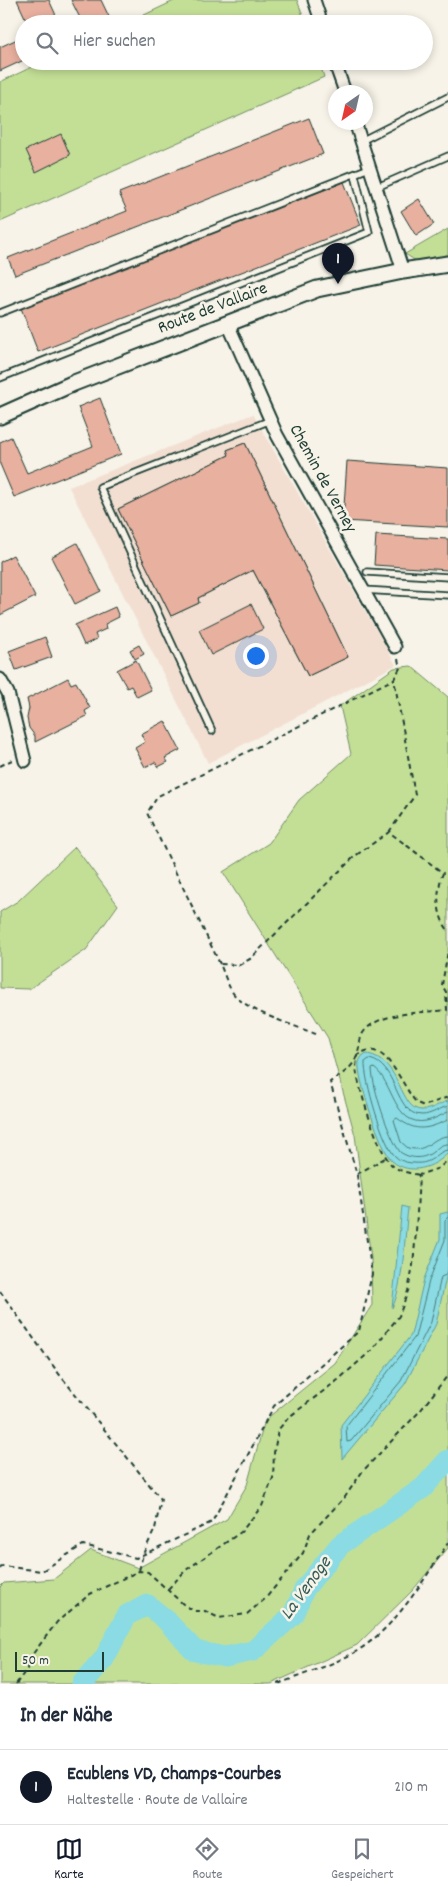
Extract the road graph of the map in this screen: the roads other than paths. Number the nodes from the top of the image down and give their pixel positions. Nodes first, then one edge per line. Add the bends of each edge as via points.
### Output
1 (314, 0) edge
2 (319, 15) edge
3 (337, 70) edge
4 (342, 85) edge
5 (448, 97) edge
6 (357, 130) edge
7 (361, 141) junction
8 (448, 156) edge
9 (369, 168) junction
10 (355, 175) junction
11 (375, 188) junction
12 (448, 264) edge
13 (403, 270) junction
14 (0, 313) edge
15 (228, 324) junction
16 (0, 378) edge
17 (0, 416) edge
18 (271, 420) junction
19 (367, 572) dead end
20 (448, 577) edge
21 (363, 590) junction
22 (448, 595) edge
23 (394, 647) road end
24 (0, 679) edge
25 (212, 731) dead end
26 (25, 761) dead end

1 - 2 street
3 - 4 street
5 - 7 lane
6 - 7 street
7 - 9 street
8 - 11 lane
9 - 10 lane
9 - 11 street
10 - 14 lane
10 - 16 lane via 369,232
11 - 13 street
12 - 13 street, Route de Vallaire
13 - 15 street, Route de Vallaire via 317,289
15 - 17 street, Route de Vallaire via 74,383
15 - 18 street, Chemin de Verney
18 - 21 street, Chemin de Verney
18 - 25 lane via 100,487
19 - 20 lane
21 - 22 lane
21 - 23 street, Chemin de Verney
24 - 26 street via 8,693

